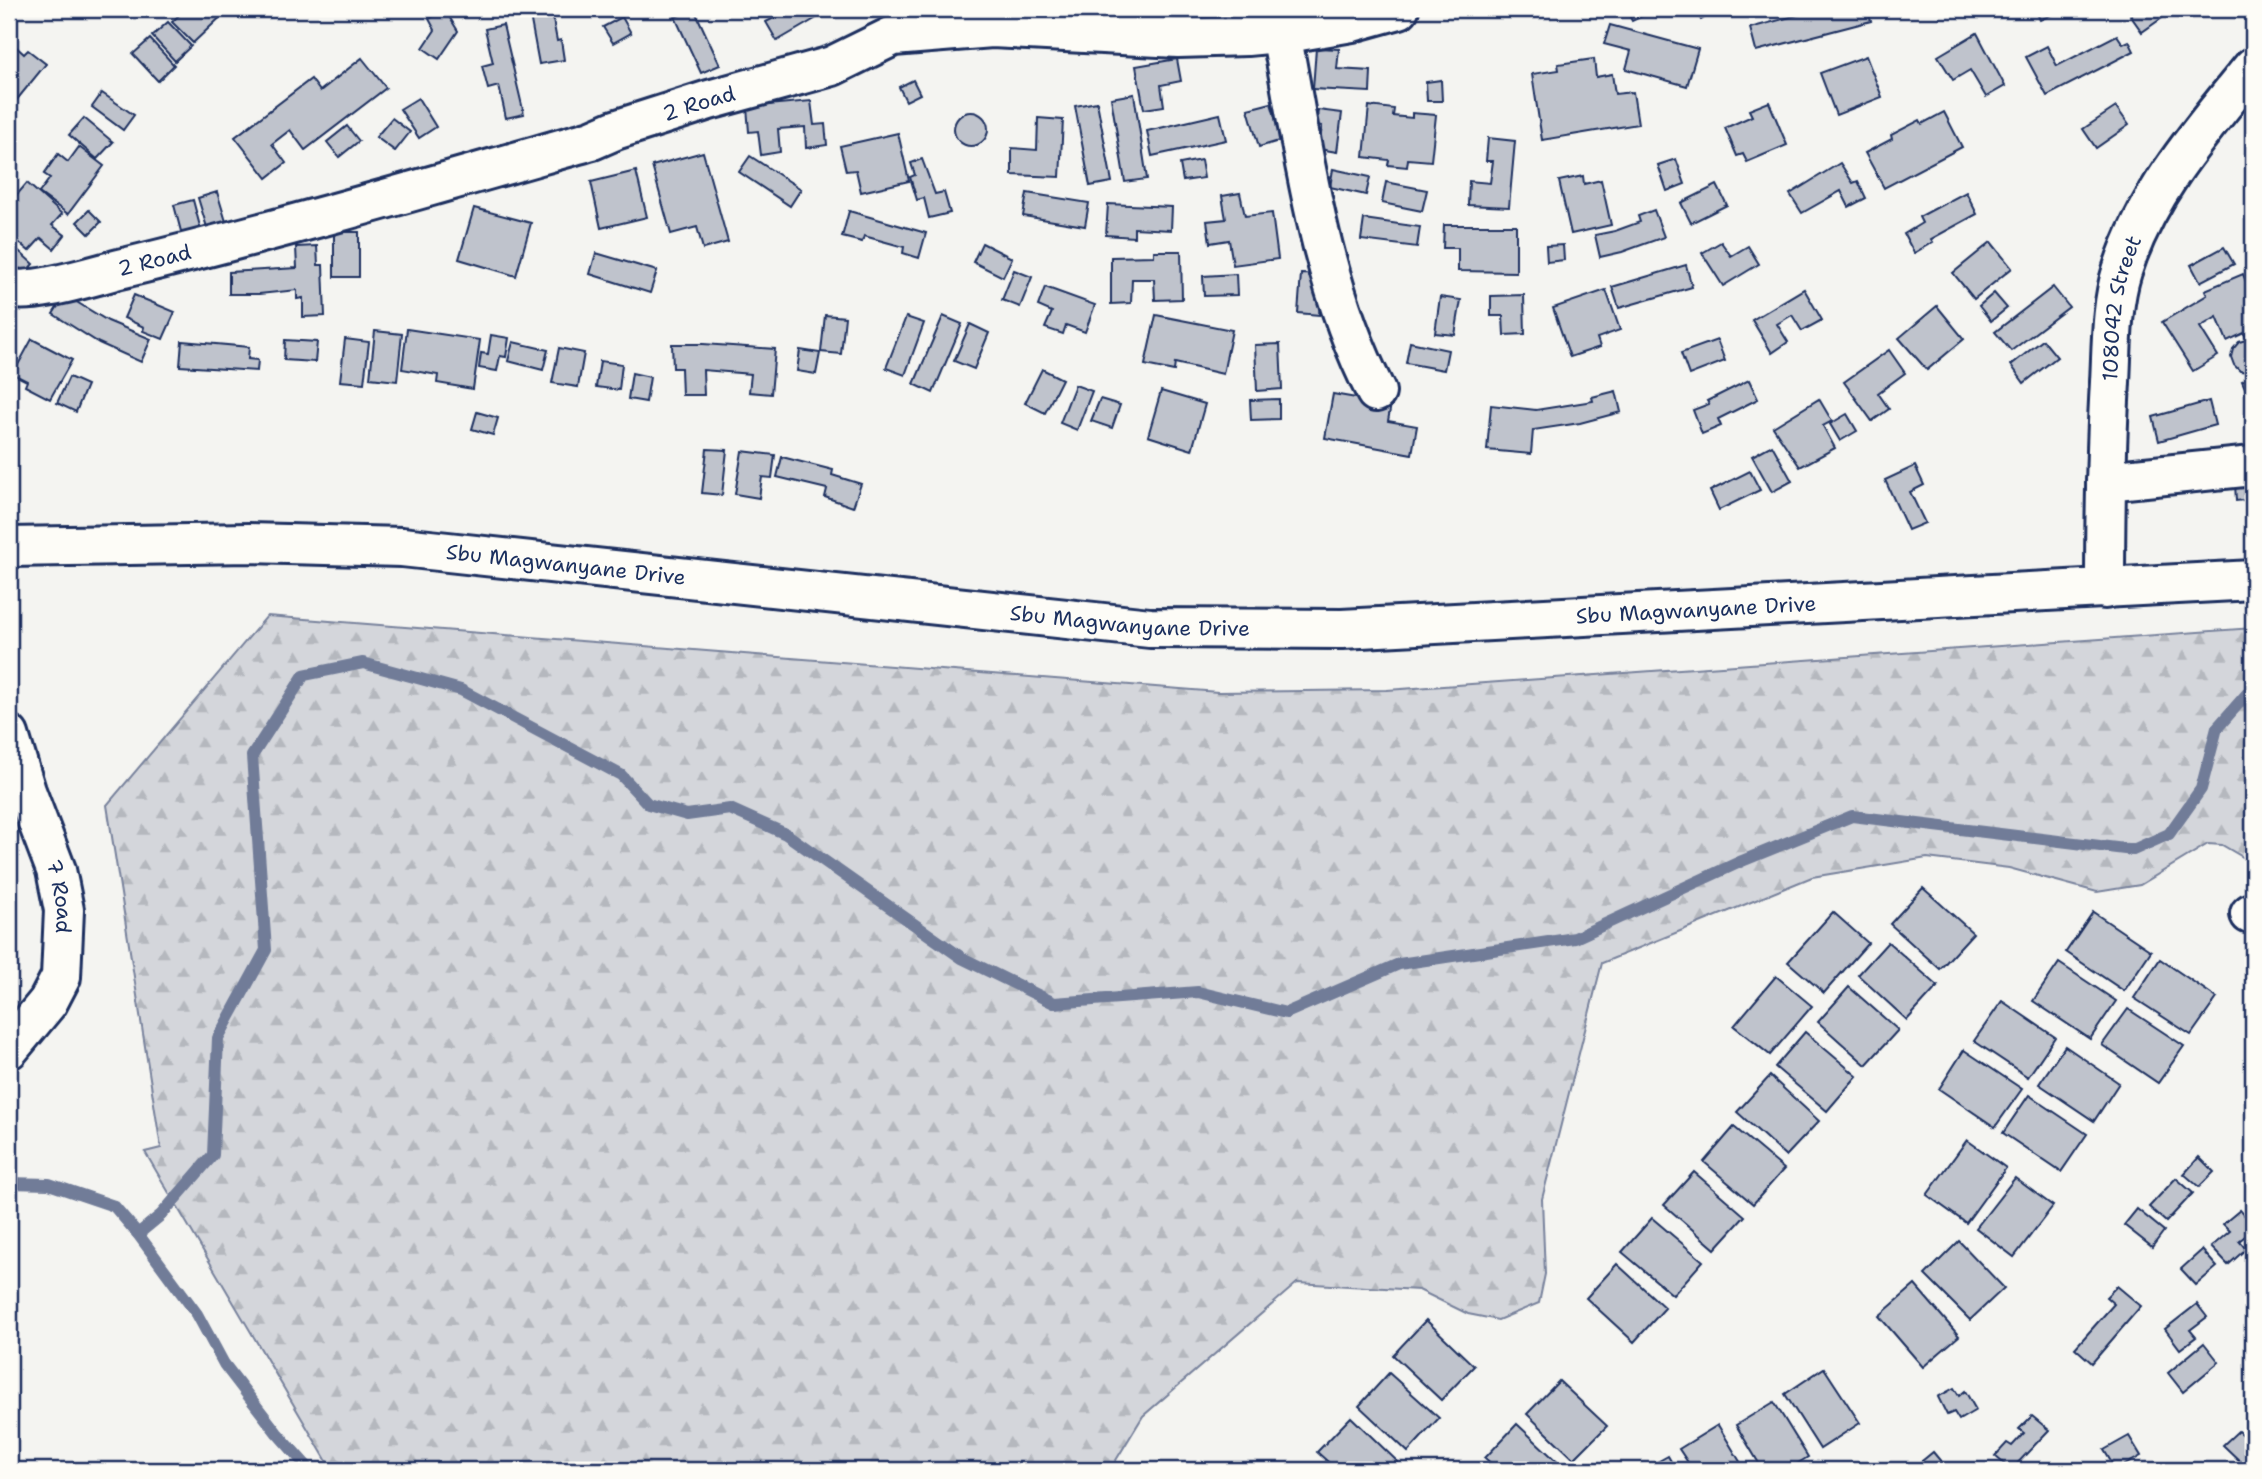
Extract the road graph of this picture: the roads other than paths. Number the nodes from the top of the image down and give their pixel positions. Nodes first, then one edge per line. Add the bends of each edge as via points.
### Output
1 (1399, 9) edge
2 (1281, 33) junction
3 (2253, 66) edge
4 (9, 288) edge
5 (1376, 392) dead end
6 (2253, 466) edge
7 (2106, 481) junction
8 (9, 547) edge
9 (2253, 580) edge
10 (2105, 589) junction
11 (9, 735) edge
12 (9, 1049) edge

1 - 2 street, 2 Road
2 - 4 street, 2 Road via 1178,38 992,28 893,36 832,66 709,100 579,144 212,247 58,284 18,291
2 - 5 street via 1318,224 1353,345
3 - 7 street, 108042 Street via 2174,166 2143,221 2122,272 2113,323
6 - 7 street
7 - 10 street, 108042 Street
8 - 10 street, Sbu Magwanyane Drive via 249,543 402,547 1150,628 1342,629
9 - 10 street, Sbu Magwanyane Drive
11 - 12 street, 7 Road via 56,870 64,909 61,977 48,1002

